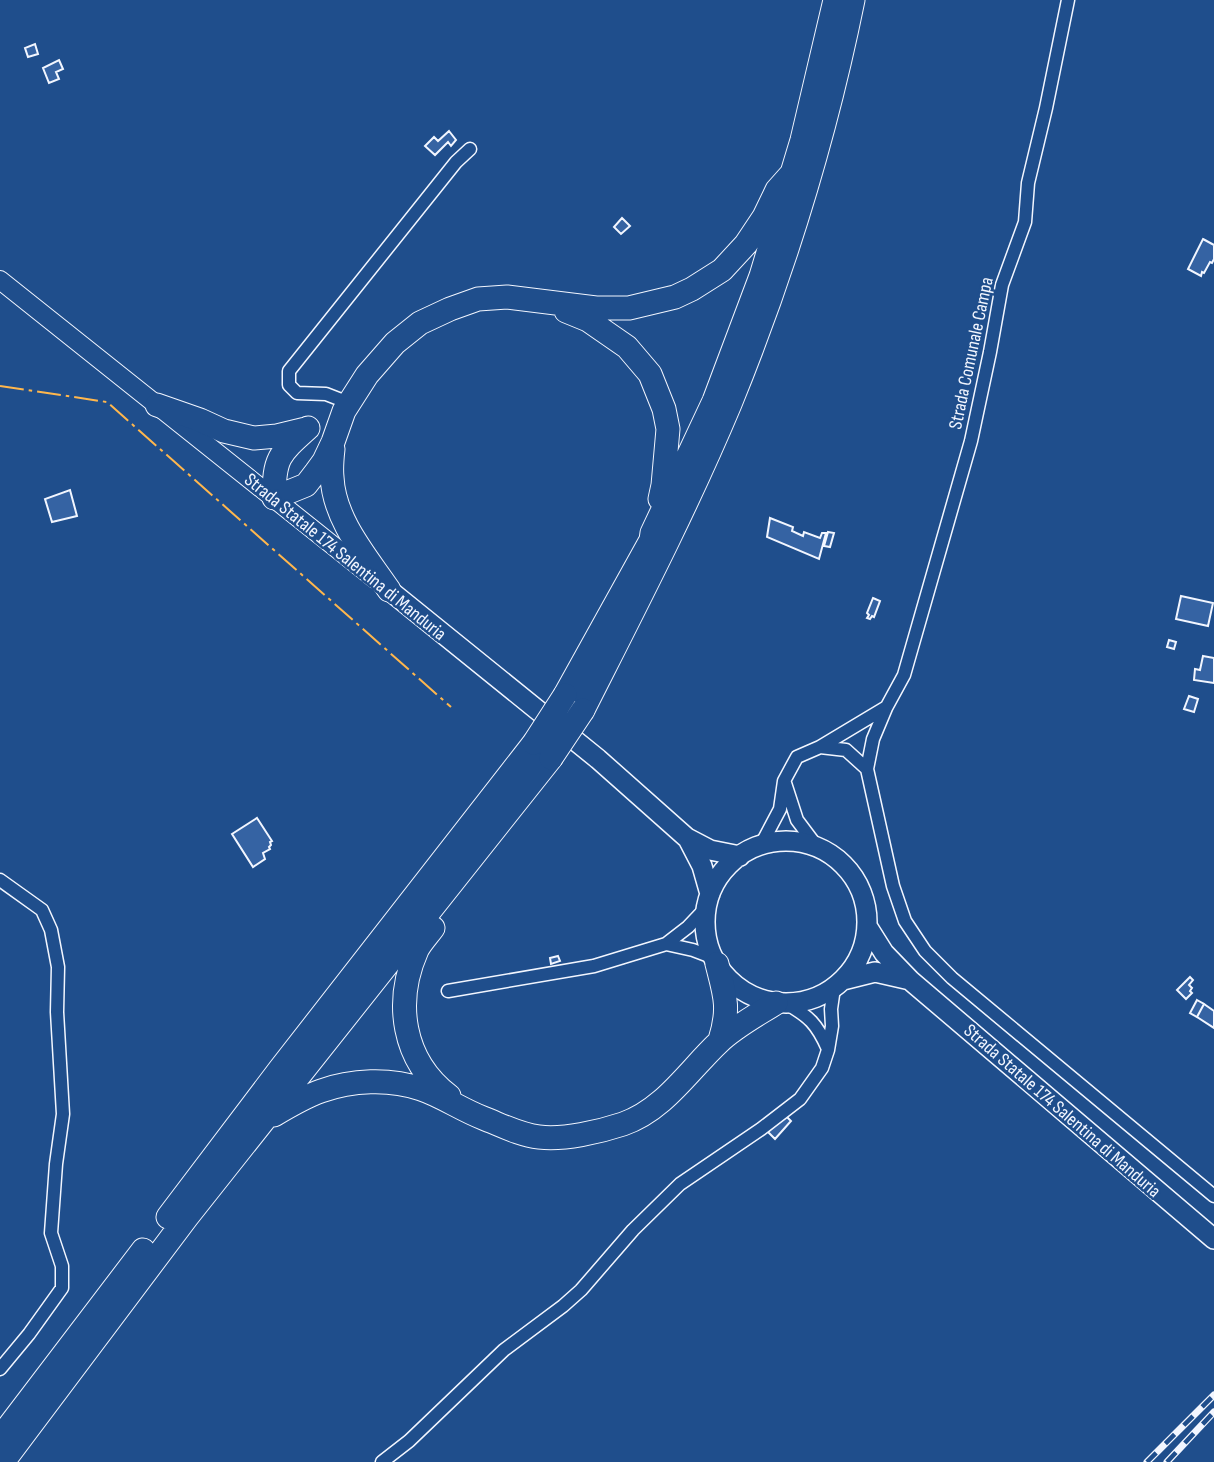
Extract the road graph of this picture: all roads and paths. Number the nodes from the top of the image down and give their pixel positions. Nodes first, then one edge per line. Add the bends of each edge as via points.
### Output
1 (835, 0) edge
2 (853, 0) edge
3 (1068, 0) edge
4 (470, 149) dead end
5 (793, 172) junction
6 (0, 279) edge
7 (547, 302) junction
8 (157, 405) junction
9 (346, 407) junction
10 (308, 428) junction
11 (333, 442) junction
12 (274, 498) junction
13 (652, 533) junction
14 (389, 590) junction
15 (886, 708) junction
16 (820, 747) junction
17 (543, 750) junction
18 (867, 769) junction
19 (784, 781) junction
20 (687, 838) junction
21 (761, 845) junction
22 (818, 848) junction
23 (478, 849) junction
24 (740, 856) junction
25 (0, 880) edge
26 (708, 901) junction
27 (867, 926) junction
28 (666, 944) junction
29 (715, 961) junction
30 (911, 981) junction
31 (839, 984) junction
32 (448, 991) dead end
33 (781, 1003) junction
34 (720, 1040) junction
35 (828, 1049) junction
36 (470, 1113) junction
37 (262, 1122) junction
38 (1214, 1196) edge
39 (1214, 1239) edge
40 (0, 1368) edge
41 (0, 1438) edge
42 (3, 1462) edge
43 (382, 1462) edge

1 - 5 highway
2 - 17 highway, bridge via 821,136 779,273 734,392 669,541 583,710
3 - 15 street, Strada Comunale Campa via 1028,183 1025,222 1002,285 971,441 904,675
4 - 9 street via 289,371 289,385 297,393 326,394
5 - 7 highway via 777,190 746,244 722,270 692,289 629,309
5 - 13 highway via 761,276 714,401
6 - 8 main road, Strada Statale 174 Salentina di Manduria
7 - 9 highway via 478,299 419,323 367,375
7 - 13 highway via 589,320 627,347 650,374 668,429 663,485
8 - 10 highway via 254,438
8 - 12 main road, Strada Statale 174 Salentina di Manduria
9 - 10 highway
9 - 11 highway
10 - 12 highway via 279,458
11 - 12 highway via 306,485
11 - 14 highway via 331,477 345,524
12 - 14 main road, Strada Statale 174 Salentina di Manduria
13 - 17 highway, bridge via 565,695
14 - 20 main road, Strada Statale 174 Salentina di Manduria
15 - 16 street
15 - 18 street, Strada Comunale Campa
16 - 18 street via 846,750
16 - 19 street via 797,757
17 - 23 highway
17 - 41 highway via 280,1069
18 - 38 street via 893,886 905,921 925,951
19 - 21 street via 779,809
19 - 22 street via 797,820
20 - 24 main road, Strada Statale 174 Salentina di Manduria via 710,850
20 - 26 main road, Strada Statale 174 Salentina di Manduria via 702,866
21 - 22 main road via 799,842
21 - 24 main road
22 - 27 main road via 835,857 860,888
23 - 36 highway via 456,896 418,948 405,985 404,1022 414,1053 433,1084
23 - 37 highway
24 - 26 main road via 722,873
25 - 40 street via 42,909 51,930 58,967 63,1114 51,1233 62,1266 62,1288
26 - 28 street via 688,927
26 - 29 main road via 705,925
27 - 30 main road, Strada Statale 174 Salentina di Manduria via 884,953
27 - 31 main road via 856,964
28 - 29 street
28 - 32 street via 594,966
29 - 33 main road via 742,990
29 - 34 highway via 727,1002
30 - 31 main road, Strada Statale 174 Salentina di Manduria via 875,972
30 - 39 main road, Strada Statale 174 Salentina di Manduria
31 - 33 main road via 816,998
31 - 35 street via 831,1009
33 - 34 highway
33 - 35 street via 805,1014
34 - 36 highway via 658,1105 625,1123 576,1136 539,1137
35 - 43 street via 822,1068 800,1099 680,1184 581,1290 504,1350
36 - 37 highway via 421,1089 358,1082 322,1090
37 - 42 highway

